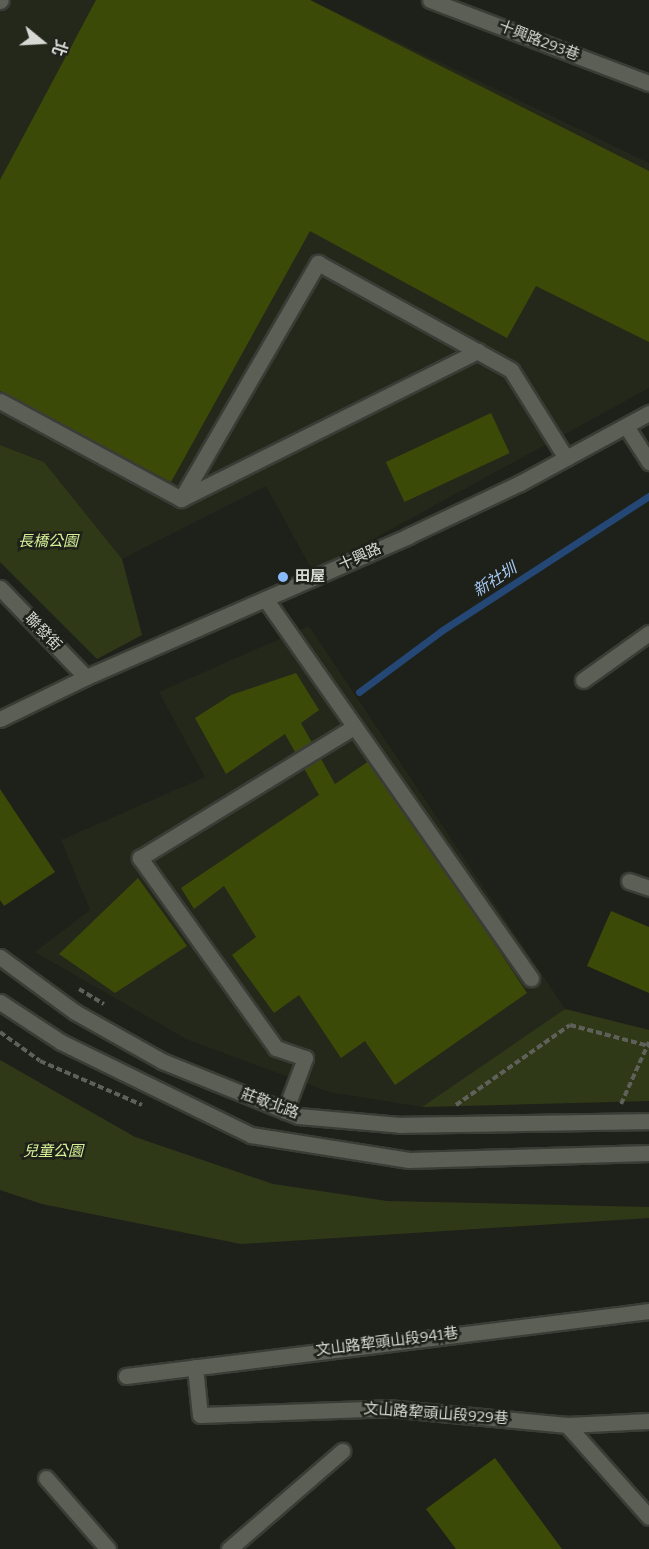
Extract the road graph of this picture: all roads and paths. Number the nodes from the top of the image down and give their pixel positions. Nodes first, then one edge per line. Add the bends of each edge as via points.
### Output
1 (430, 0) edge
2 (649, 83) edge
3 (478, 351) junction
4 (0, 401) edge
5 (649, 413) edge
6 (626, 426) junction
7 (566, 458) junction
8 (649, 462) edge
9 (181, 499) junction
10 (0, 588) edge
11 (266, 600) junction
12 (649, 633) edge
13 (86, 676) junction
14 (583, 680) dead end
15 (0, 719) edge
16 (354, 727) junction
17 (629, 881) dead end
18 (649, 888) edge
19 (0, 957) edge
20 (531, 979) dead end
21 (0, 1002) edge
22 (648, 1045) edge
23 (285, 1111) junction
24 (618, 1112) dead end
25 (446, 1113) dead end
26 (649, 1121) edge
27 (649, 1153) edge
28 (649, 1311) edge
29 (195, 1367) junction
30 (126, 1376) dead end
31 (649, 1421) edge
32 (567, 1425) junction
33 (342, 1451) dead end
34 (46, 1478) dead end
35 (649, 1517) edge
36 (108, 1549) edge
37 (229, 1549) edge

1 - 2 street, 十興路293巷
3 - 7 street via 512,370
3 - 9 street
3 - 9 street via 318,263
4 - 9 street
5 - 6 street, 十興路
6 - 7 street, 十興路
6 - 8 street
7 - 11 street, 十興路
10 - 13 street, 聯發街
11 - 13 street, 十興路
11 - 16 street
12 - 14 street
13 - 15 street, 十興路
16 - 20 street
16 - 23 street via 140,858 276,1048 305,1058
17 - 18 street
19 - 23 street, 莊敬北路 via 75,1012 162,1061
21 - 27 street, 莊敬北路 via 61,1042 252,1135 409,1160
22 - 24 path
22 - 25 path via 570,1026
23 - 26 street, 莊敬北路 via 298,1116 400,1125
28 - 29 street, 文山路犂頭山段941巷
29 - 30 street, 文山路犂頭山段941巷
29 - 32 street, 文山路犂頭山段929巷 via 200,1415 387,1408
31 - 32 street, 文山路犂頭山段929巷
32 - 35 street
33 - 37 street
34 - 36 street

